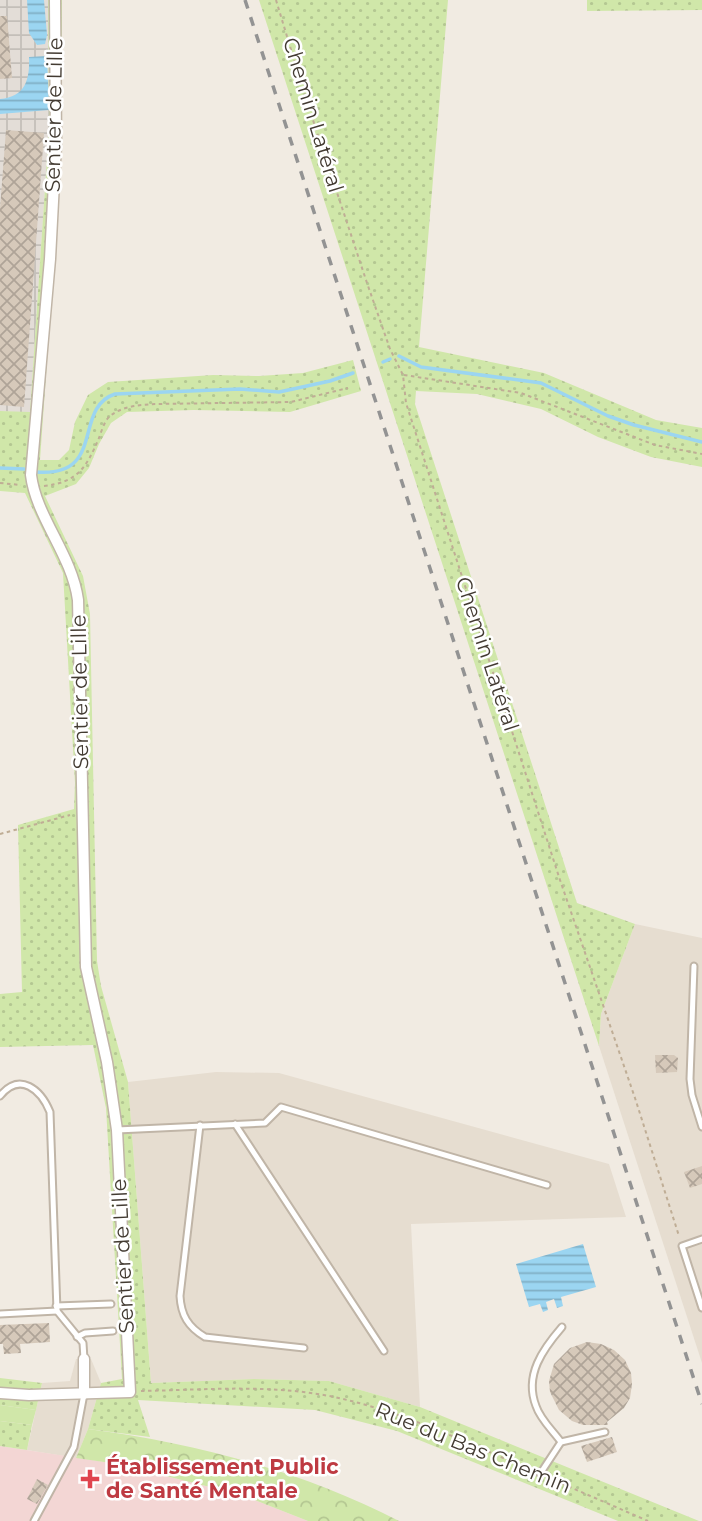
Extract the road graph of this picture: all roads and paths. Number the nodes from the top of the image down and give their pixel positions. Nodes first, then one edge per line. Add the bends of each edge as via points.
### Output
1 (55, 0) edge
2 (276, 0) edge
3 (402, 375) junction
4 (348, 388) dead end
5 (702, 454) edge
6 (0, 483) edge
7 (34, 486) junction
8 (83, 811) junction
9 (0, 834) edge
10 (694, 966) dead end
11 (0, 1096) edge
12 (234, 1124) junction
13 (200, 1125) junction
14 (702, 1127) edge
15 (117, 1130) junction
16 (547, 1185) dead end
17 (702, 1240) edge
18 (682, 1246) junction
19 (700, 1292) edge
20 (111, 1304) dead end
21 (702, 1308) edge
22 (56, 1309) junction
23 (0, 1314) edge
24 (562, 1327) dead end
25 (113, 1331) dead end
26 (77, 1337) junction
27 (304, 1348) dead end
28 (384, 1352) dead end
29 (84, 1359) joint
30 (0, 1392) edge
31 (130, 1392) junction
32 (84, 1394) junction
33 (606, 1432) dead end
34 (561, 1442) junction
35 (540, 1474) junction
36 (34, 1521) edge
37 (648, 1521) edge

1 - 7 street, Sentier de Lille via 56,144 31,462
2 - 3 path, Chemin Latéral via 363,271
3 - 5 path via 533,396 644,441
3 - 18 path, Chemin Latéral via 406,402 448,534
4 - 7 path via 292,402 155,404 121,410 107,419 88,464 72,478
6 - 7 path
7 - 8 street, Sentier de Lille via 77,592
8 - 9 path
8 - 15 street, Sentier de Lille via 86,967
10 - 14 lane via 690,1079
11 - 22 lane via 18,1084 34,1087 50,1112
12 - 13 lane
12 - 16 lane via 265,1123 281,1107
12 - 28 lane
13 - 15 lane
13 - 27 lane via 181,1310 205,1337
15 - 31 street, Sentier de Lille
17 - 18 lane
18 - 19 lane
19 - 21 lane
20 - 22 lane
22 - 23 lane
22 - 26 lane
24 - 34 lane via 542,1349 531,1381 536,1406
25 - 26 lane
26 - 29 lane via 83,1343
29 - 32 street
30 - 32 street
31 - 32 street
31 - 35 path, Rue du Bas Chemin via 256,1388 327,1395 403,1416
32 - 36 lane via 74,1447
33 - 34 lane
34 - 35 lane
35 - 37 path, Rue du Bas Chemin

